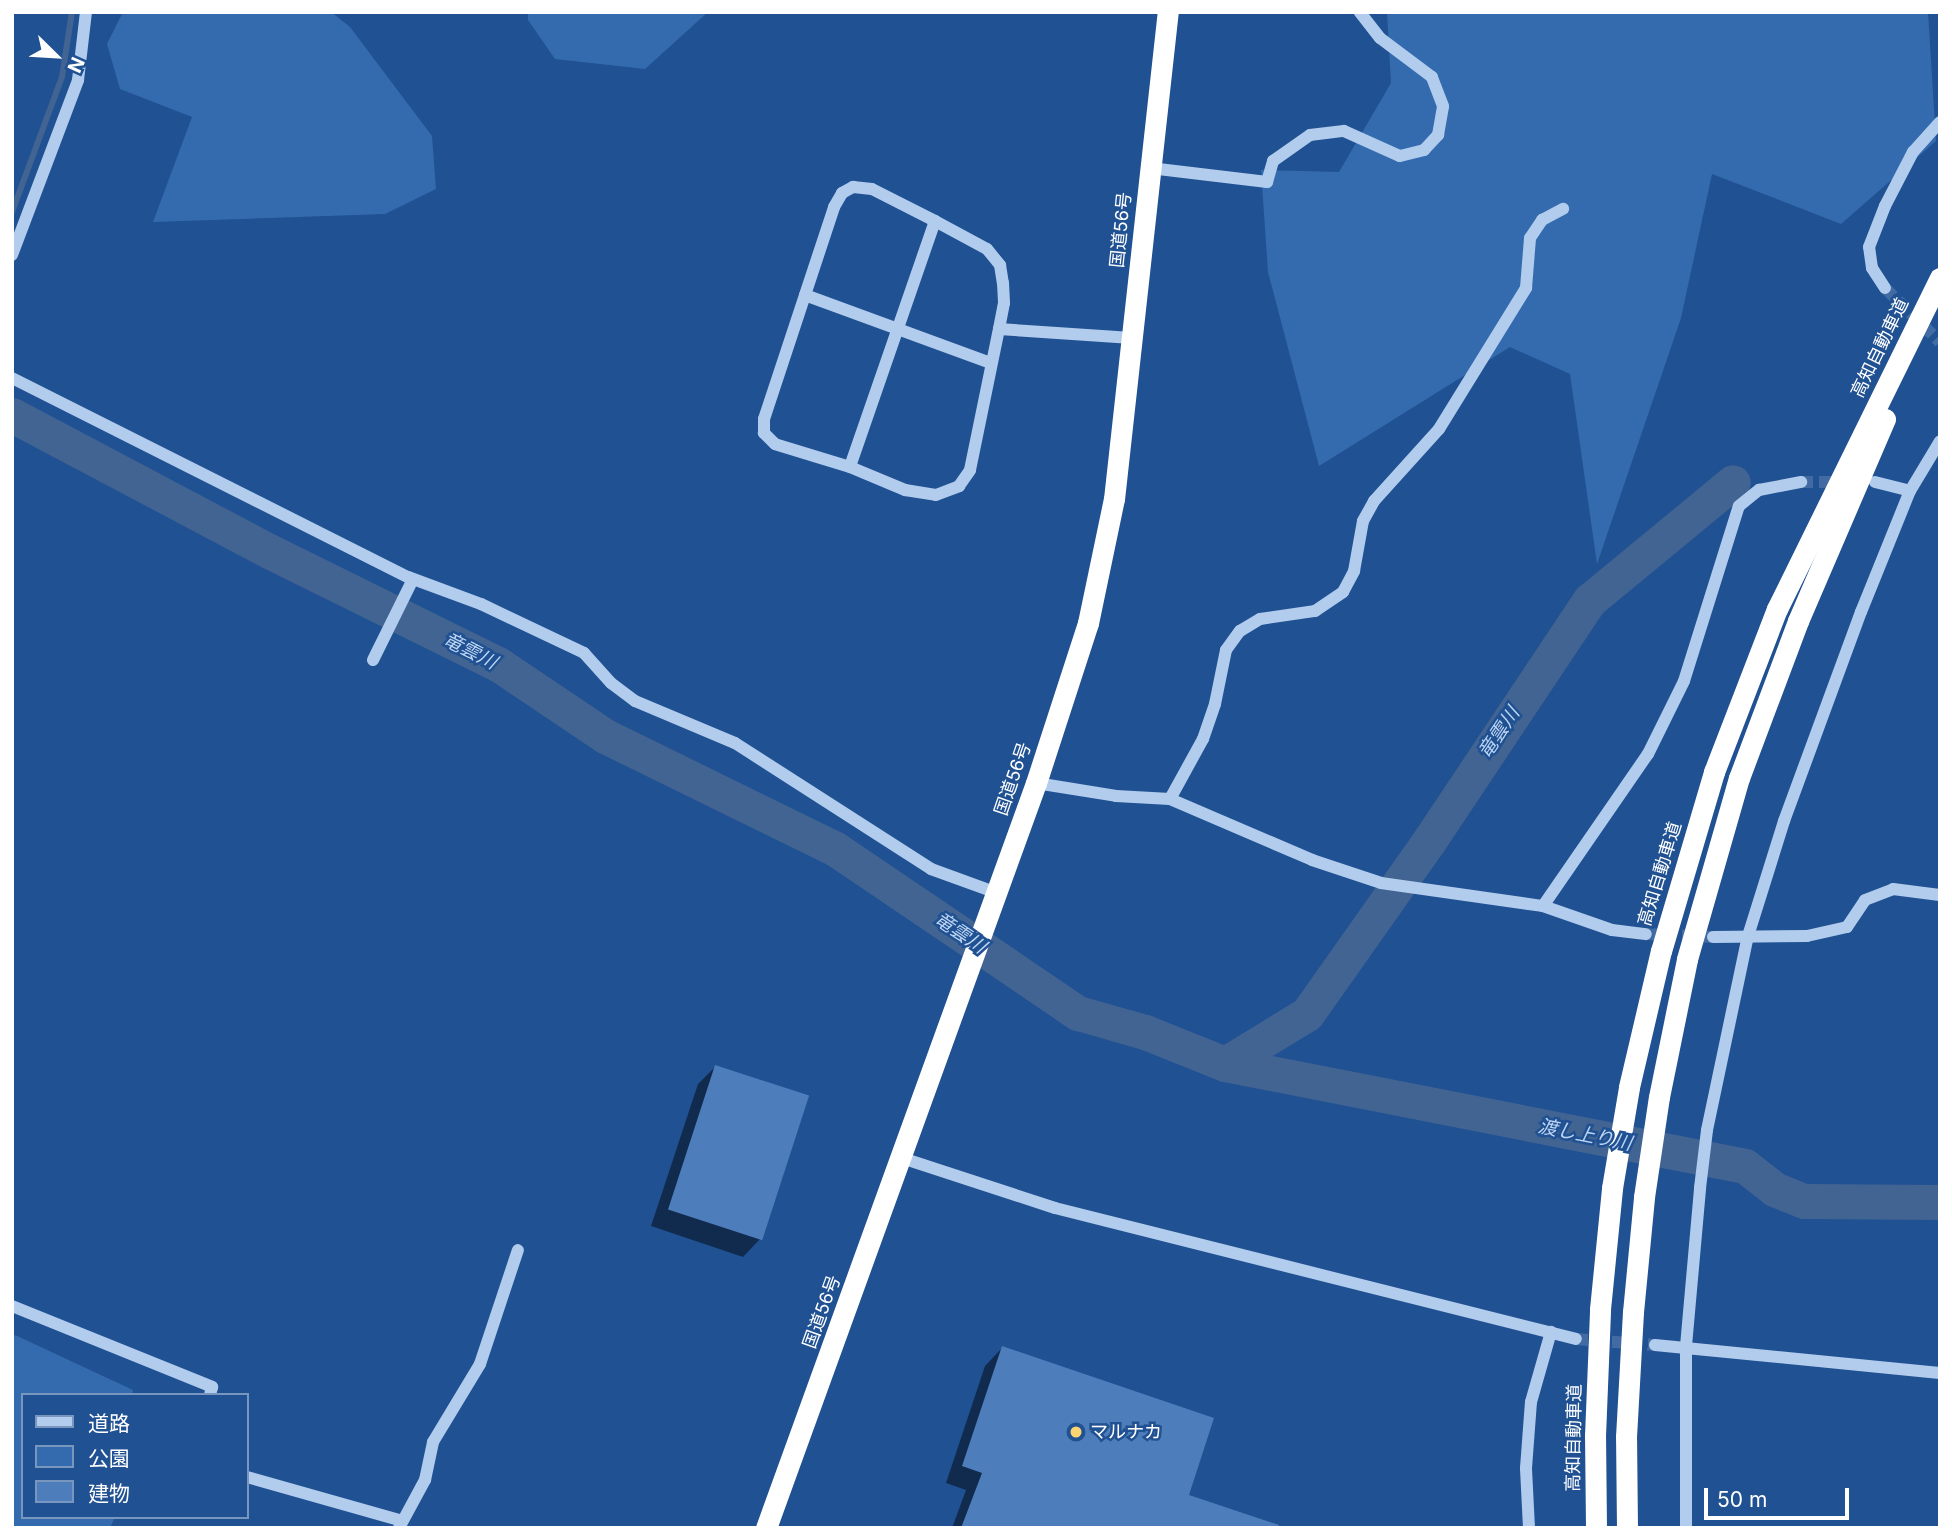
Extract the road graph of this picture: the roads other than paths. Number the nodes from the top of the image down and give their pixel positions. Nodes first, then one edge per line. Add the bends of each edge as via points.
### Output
1 (86, 12) edge
2 (1168, 12) edge
3 (1360, 12) edge
4 (1940, 122) edge
5 (1150, 168) junction
6 (1563, 209) dead end
7 (934, 221) junction
8 (12, 255) edge
9 (1940, 278) edge
10 (1885, 288) tunnel mouth
11 (1940, 294) edge
12 (805, 295) junction
13 (897, 329) junction
14 (999, 329) junction
15 (1132, 338) junction
16 (991, 363) junction
17 (12, 378) edge
18 (1940, 441) edge
19 (850, 467) junction
20 (1801, 482) tunnel mouth
21 (1875, 482) dead end
22 (1910, 491) junction
23 (414, 579) junction
24 (373, 660) dead end
25 (1036, 783) junction
26 (1170, 799) junction
27 (996, 894) junction
28 (1940, 895) edge
29 (1543, 906) junction
30 (1646, 934) tunnel mouth
31 (1748, 936) junction
32 (1713, 937) tunnel mouth
33 (902, 1158) junction
34 (518, 1250) dead end
35 (12, 1306) edge
36 (1550, 1332) junction
37 (1576, 1339) tunnel mouth
38 (1655, 1345) tunnel mouth
39 (1686, 1346) junction
40 (1940, 1373) edge
41 (210, 1393) edge
42 (248, 1477) edge
43 (401, 1524) edge
44 (766, 1528) edge
45 (1529, 1528) edge
46 (1596, 1528) edge
47 (1627, 1528) edge
48 (1686, 1528) edge

1 - 8 street via 78,80
2 - 5 highway, 国道56号
3 - 5 street via 1380,38 1432,77 1443,106 1438,135 1424,150 1400,156 1344,131 1310,135 1273,162 1267,182
4 - 10 street via 1913,152 1870,247 1871,268
5 - 15 highway, 国道56号
6 - 26 street via 1542,220 1530,238 1526,288 1492,348 1439,429 1374,501 1363,521 1354,570 1343,592 1315,611 1261,619 1240,631 1226,650 1203,739
7 - 12 street via 872,189 853,187 842,193
7 - 13 street
7 - 14 street via 987,249 1000,265 1004,303
9 - 46 highway, 高知自動車道 via 1772,621 1714,772 1661,951 1629,1087 1612,1188 1598,1347
11 - 47 highway, 高知自動車道 via 1798,621 1740,778 1687,959 1644,1197 1629,1381
12 - 13 street
12 - 19 street via 764,419 764,433 775,444
13 - 16 street
13 - 19 street
14 - 15 street
14 - 16 street
15 - 25 highway, 国道56号 via 1114,499 1088,623
16 - 19 street via 970,470 959,486 936,495 905,489
17 - 23 street
18 - 22 street
20 - 29 street via 1759,490 1739,506 1684,681 1648,754
21 - 22 street
22 - 31 street via 1788,808
23 - 24 street
23 - 27 street via 481,604 584,653 635,701 735,743 931,869
25 - 26 street
25 - 27 highway, 国道56号
26 - 29 street via 1312,860 1381,883
27 - 33 highway, 国道56号
28 - 31 street via 1893,889 1865,900 1847,927 1807,936
29 - 30 street via 1612,930
31 - 32 street
31 - 39 street via 1707,1130
33 - 36 street via 1055,1208
33 - 44 highway, 国道56号
34 - 43 street via 480,1364 433,1442 425,1480
35 - 41 street via 212,1387
36 - 37 street
36 - 45 street via 1531,1402 1526,1468
38 - 39 street
39 - 40 street
39 - 48 street
42 - 43 street

